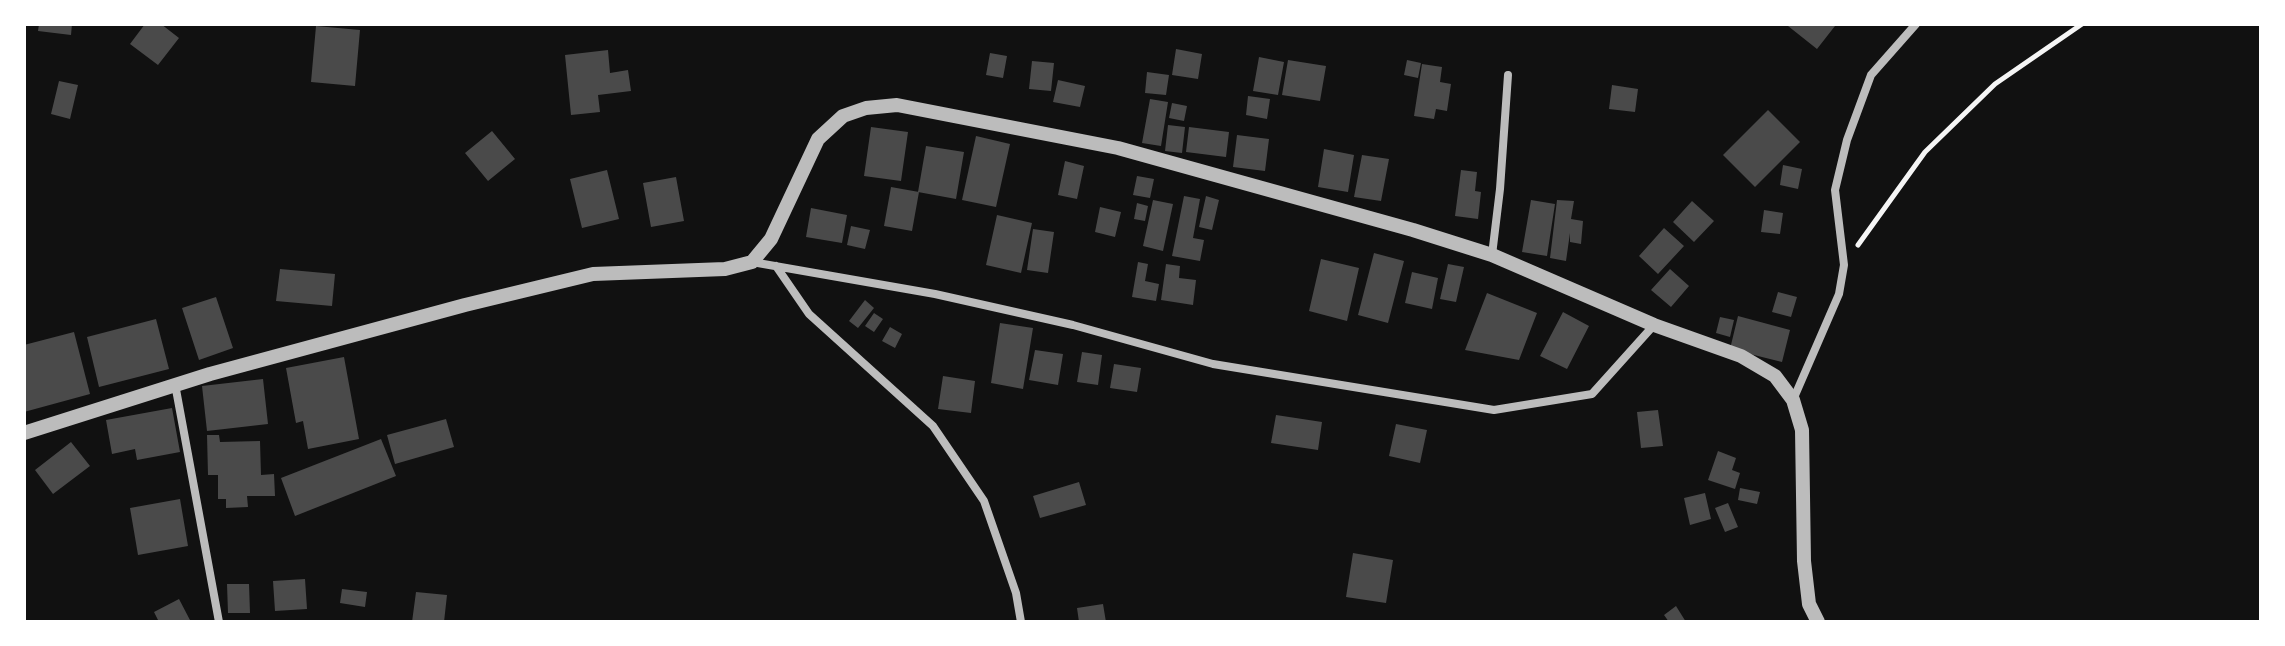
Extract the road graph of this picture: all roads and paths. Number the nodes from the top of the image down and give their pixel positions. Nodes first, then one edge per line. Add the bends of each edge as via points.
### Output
1 (1916, 24) edge
2 (2082, 24) edge
3 (1508, 75) dead end
4 (1492, 255) junction
5 (752, 262) junction
6 (1844, 265) junction
7 (776, 266) junction
8 (1654, 325) junction
9 (175, 384) junction
10 (1793, 400) junction
11 (24, 433) edge
12 (219, 622) edge
13 (1021, 622) edge
14 (1818, 622) edge

1 - 6 street via 1871,75 1847,140 1835,190
2 - 6 path via 1995,84 1925,152
3 - 4 street
4 - 5 street via 1118,148 897,105 843,116 818,139 771,239
4 - 8 street
5 - 7 street
5 - 9 street via 725,269 593,274
6 - 10 street via 1839,294
7 - 8 street via 935,294 1213,364 1494,410 1592,394
7 - 13 street via 809,314 933,426 984,501
8 - 10 street via 1741,356 1775,376
9 - 11 street
9 - 12 street
10 - 14 street via 1802,430 1804,561 1809,604

